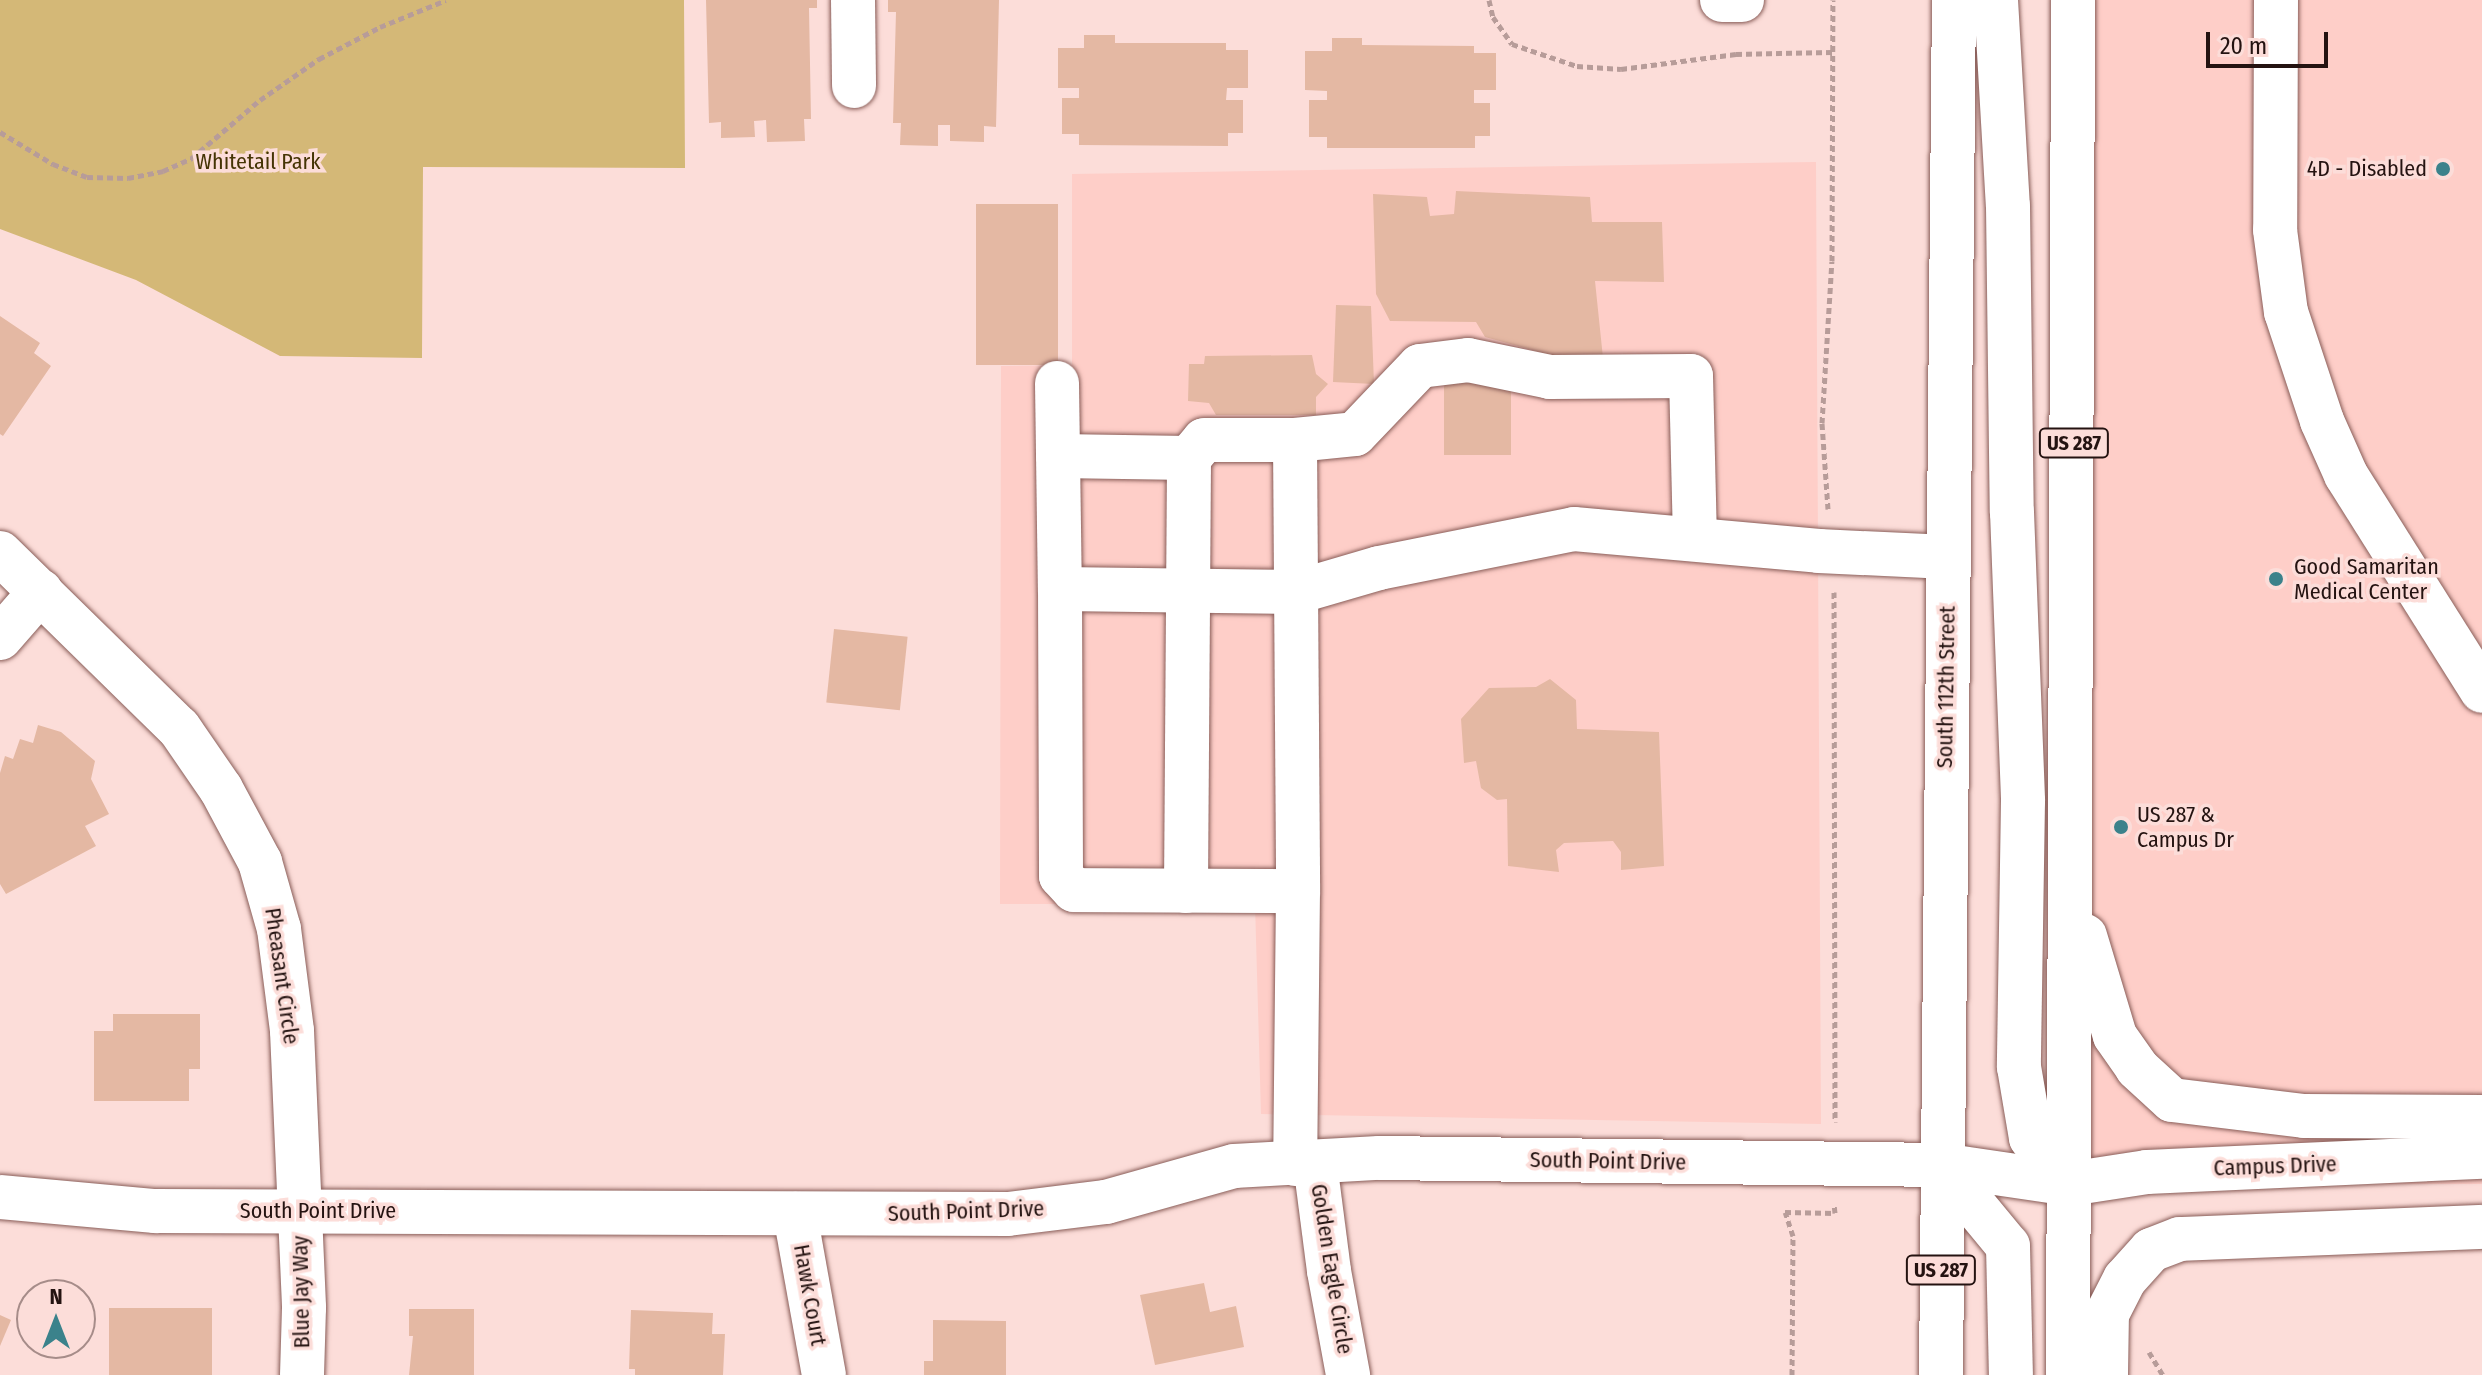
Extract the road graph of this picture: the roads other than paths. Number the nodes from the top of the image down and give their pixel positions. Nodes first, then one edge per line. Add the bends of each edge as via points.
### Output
1 (853, 0) edge
2 (1722, 0) edge
3 (1742, 0) edge
4 (1954, 0) edge
5 (1996, 0) edge
6 (2073, 0) edge
7 (2276, 0) edge
8 (854, 86) dead end
9 (1057, 383) dead end
10 (1295, 440) junction
11 (1058, 456) junction
12 (1189, 458) junction
13 (1695, 539) junction
14 (0, 553) edge
15 (1948, 557) junction
16 (1060, 589) junction
17 (41, 591) junction
18 (1189, 591) junction
19 (1293, 592) junction
20 (0, 638) edge
21 (2482, 691) edge
22 (2071, 886) junction
23 (1186, 891) junction
24 (1298, 891) junction
25 (2482, 1117) edge
26 (2482, 1157) edge
27 (1305, 1163) junction
28 (1941, 1165) junction
29 (2069, 1184) junction
30 (0, 1197) edge
31 (300, 1210) junction
32 (795, 1214) junction
33 (2482, 1227) edge
34 (302, 1375) edge
35 (824, 1375) edge
36 (1348, 1375) edge
37 (1941, 1375) edge
38 (2011, 1375) edge
39 (2068, 1375) edge
40 (2106, 1375) edge

1 - 8 main road
2 - 3 main road
4 - 15 main road, South 112th Street / US 287
5 - 29 main road via 2008,206 2023,801 2019,1067 2031,1138
6 - 22 main road, US 287
7 - 21 main road via 2275,230 2286,312 2346,475
9 - 11 main road
10 - 12 main road via 1204,440
10 - 13 main road via 1355,434 1420,366 1468,360 1550,377 1691,376
10 - 19 main road, Golden Eagle Circle
11 - 12 main road
11 - 16 main road
12 - 18 main road
13 - 15 main road
13 - 19 main road via 1574,529 1379,568
14 - 17 main road, Pheasant Circle
15 - 28 main road, South 112th Street / US 287
16 - 18 main road
16 - 23 main road via 1061,876 1074,890
17 - 20 main road
17 - 31 main road, Pheasant Circle via 179,728 221,789 260,862 279,929 292,1031
18 - 19 main road
18 - 23 main road
19 - 24 main road, Golden Eagle Circle
22 - 25 main road via 2115,1036 2137,1068 2172,1100 2304,1116
22 - 29 main road, US 287
23 - 24 main road
24 - 27 main road, Golden Eagle Circle
26 - 29 main road, Campus Drive via 2147,1172
27 - 28 main road, South Point Drive via 1379,1158
27 - 32 main road, South Point Drive via 1234,1166 1106,1202 1008,1214
27 - 36 main road, Golden Eagle Circle
28 - 29 main road, South Point Drive
28 - 37 main road, South 112th Street / US 287
28 - 38 main road via 2008,1246
29 - 39 main road, US 287
30 - 31 main road, South Point Drive via 155,1211
31 - 32 main road, South Point Drive
31 - 34 main road, Blue Jay Way
32 - 35 main road, Hawk Court
33 - 40 main road via 2180,1239 2151,1250 2125,1279 2107,1314

